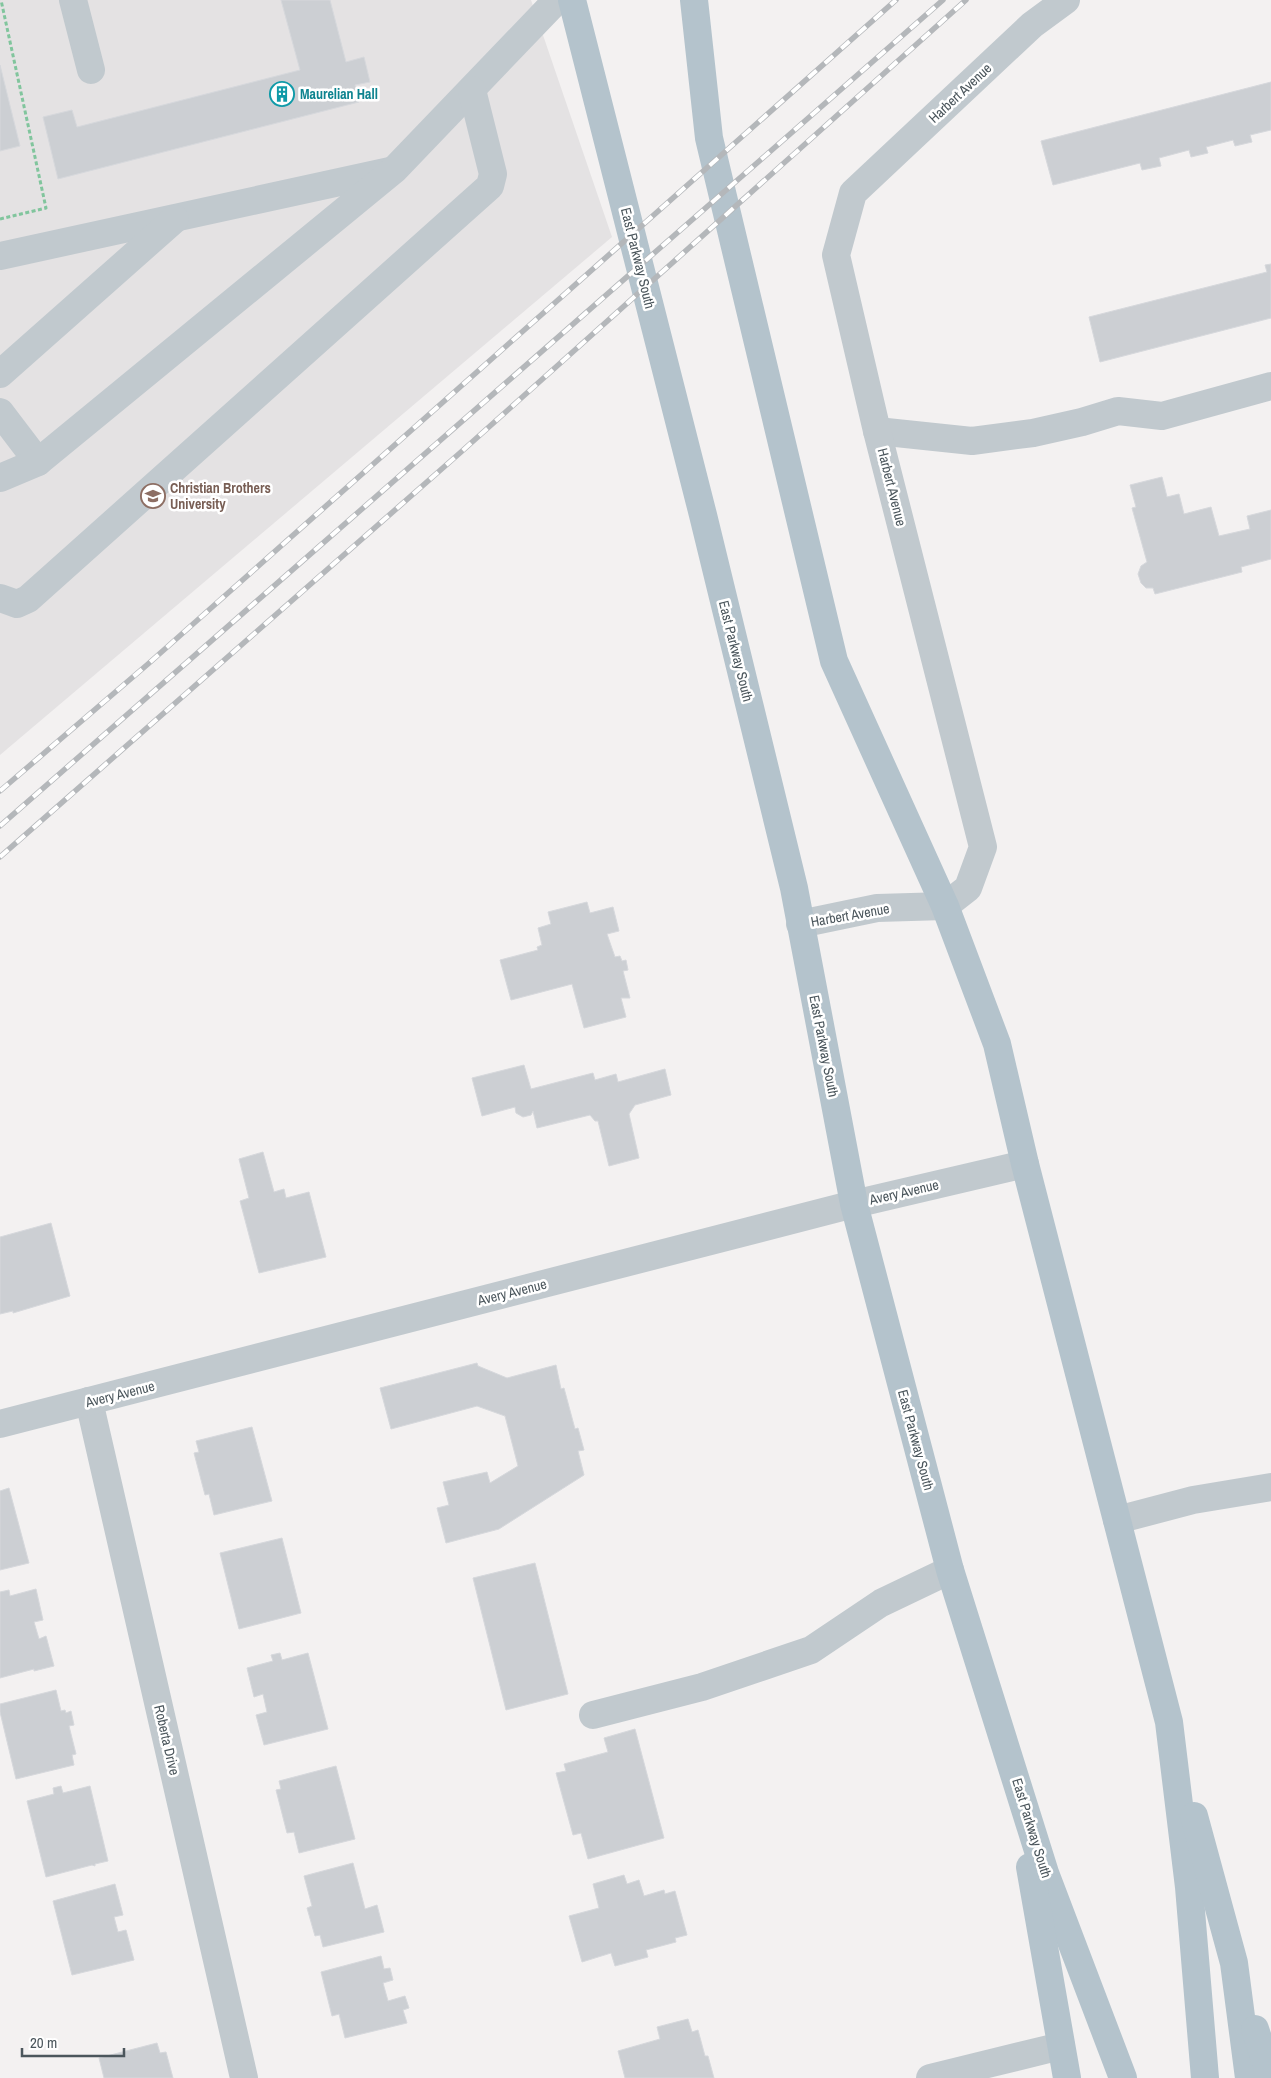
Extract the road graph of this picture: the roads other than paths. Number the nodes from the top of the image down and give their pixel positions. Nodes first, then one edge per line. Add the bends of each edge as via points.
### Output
1 (73, 0) edge
2 (557, 0) edge
3 (572, 0) edge
4 (694, 0) edge
5 (1066, 0) edge
6 (91, 70) dead end
7 (472, 90) junction
8 (394, 170) junction
9 (177, 217) junction
10 (0, 256) edge
11 (0, 374) edge
12 (1271, 386) edge
13 (0, 412) edge
14 (877, 430) junction
15 (38, 462) junction
16 (0, 478) edge
17 (0, 598) edge
18 (945, 906) junction
19 (800, 924) junction
20 (1025, 1164) junction
21 (854, 1204) junction
22 (89, 1402) junction
23 (0, 1424) edge
24 (1271, 1487) edge
25 (1117, 1520) junction
26 (950, 1570) junction
27 (593, 1715) dead end
28 (1169, 1722) junction
29 (1011, 1762) junction
30 (1234, 1963) junction
31 (1061, 2046) junction
32 (244, 2078) edge
33 (930, 2078) edge
34 (1067, 2078) edge
35 (1123, 2078) edge
36 (1205, 2078) edge
37 (1249, 2078) edge
38 (1271, 2078) edge

1 - 6 street
2 - 7 street
3 - 19 main road, East Parkway South via 708,534
4 - 18 main road via 709,138 834,661
5 - 14 street, Harbert Avenue via 1032,25 853,194 836,255
7 - 8 street
7 - 17 street via 493,174 490,186 28,599 17,604
8 - 9 street
8 - 15 street
9 - 10 street
9 - 11 street
12 - 14 street via 1162,416 1118,411 1033,433 972,441
13 - 15 street
14 - 18 street, Harbert Avenue via 983,847 968,888
15 - 16 street
18 - 19 street, Harbert Avenue via 876,908
18 - 20 main road via 997,1044
19 - 21 main road, East Parkway South
20 - 21 street, Avery Avenue
20 - 25 main road
21 - 22 street, Avery Avenue
21 - 26 main road, East Parkway South
22 - 23 street, Avery Avenue
22 - 32 street, Roberta Drive
24 - 25 street via 1193,1500
25 - 28 main road
26 - 27 street via 881,1603 812,1650 702,1687
26 - 29 main road, East Parkway South
28 - 30 main road
28 - 36 main road via 1189,1887
29 - 31 main road
29 - 35 main road, East Parkway South via 1045,1873
30 - 37 main road
30 - 38 main road
31 - 33 street
31 - 34 main road

